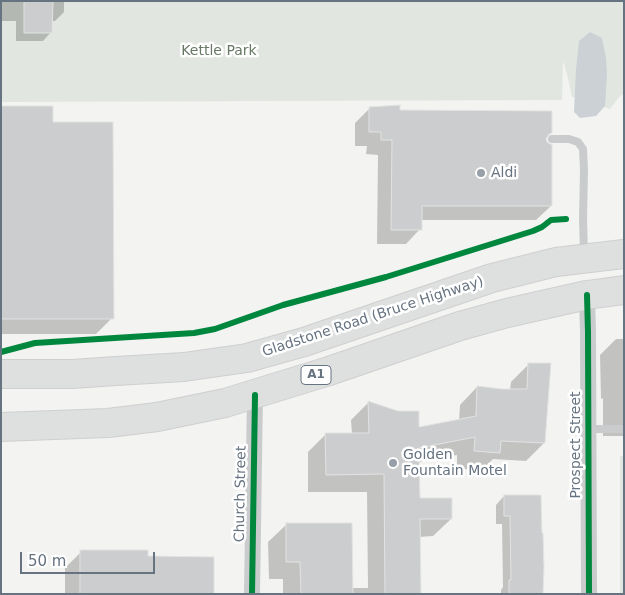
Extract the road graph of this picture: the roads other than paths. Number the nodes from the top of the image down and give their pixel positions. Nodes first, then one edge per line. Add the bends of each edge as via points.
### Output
1 (552, 139) dead end
2 (624, 254) edge
3 (584, 258) junction
4 (624, 290) edge
5 (587, 295) junction
6 (1, 374) edge
7 (255, 395) junction
8 (1, 427) edge
9 (589, 429) junction
10 (624, 429) edge
11 (252, 594) edge
12 (589, 594) edge

1 - 3 lane via 569,139 578,142 583,149
2 - 3 highway, Gladstone Road (Bruce Highway)
3 - 5 highway, Prospect Street
3 - 6 highway, Gladstone Road (Bruce Highway) via 492,278 247,358 116,372
4 - 5 highway, A1
5 - 7 highway, A1 via 460,326
5 - 9 street, Prospect Street
7 - 8 highway, A1 via 157,418
7 - 11 street, Church Street
9 - 10 lane
9 - 12 street, Prospect Street

